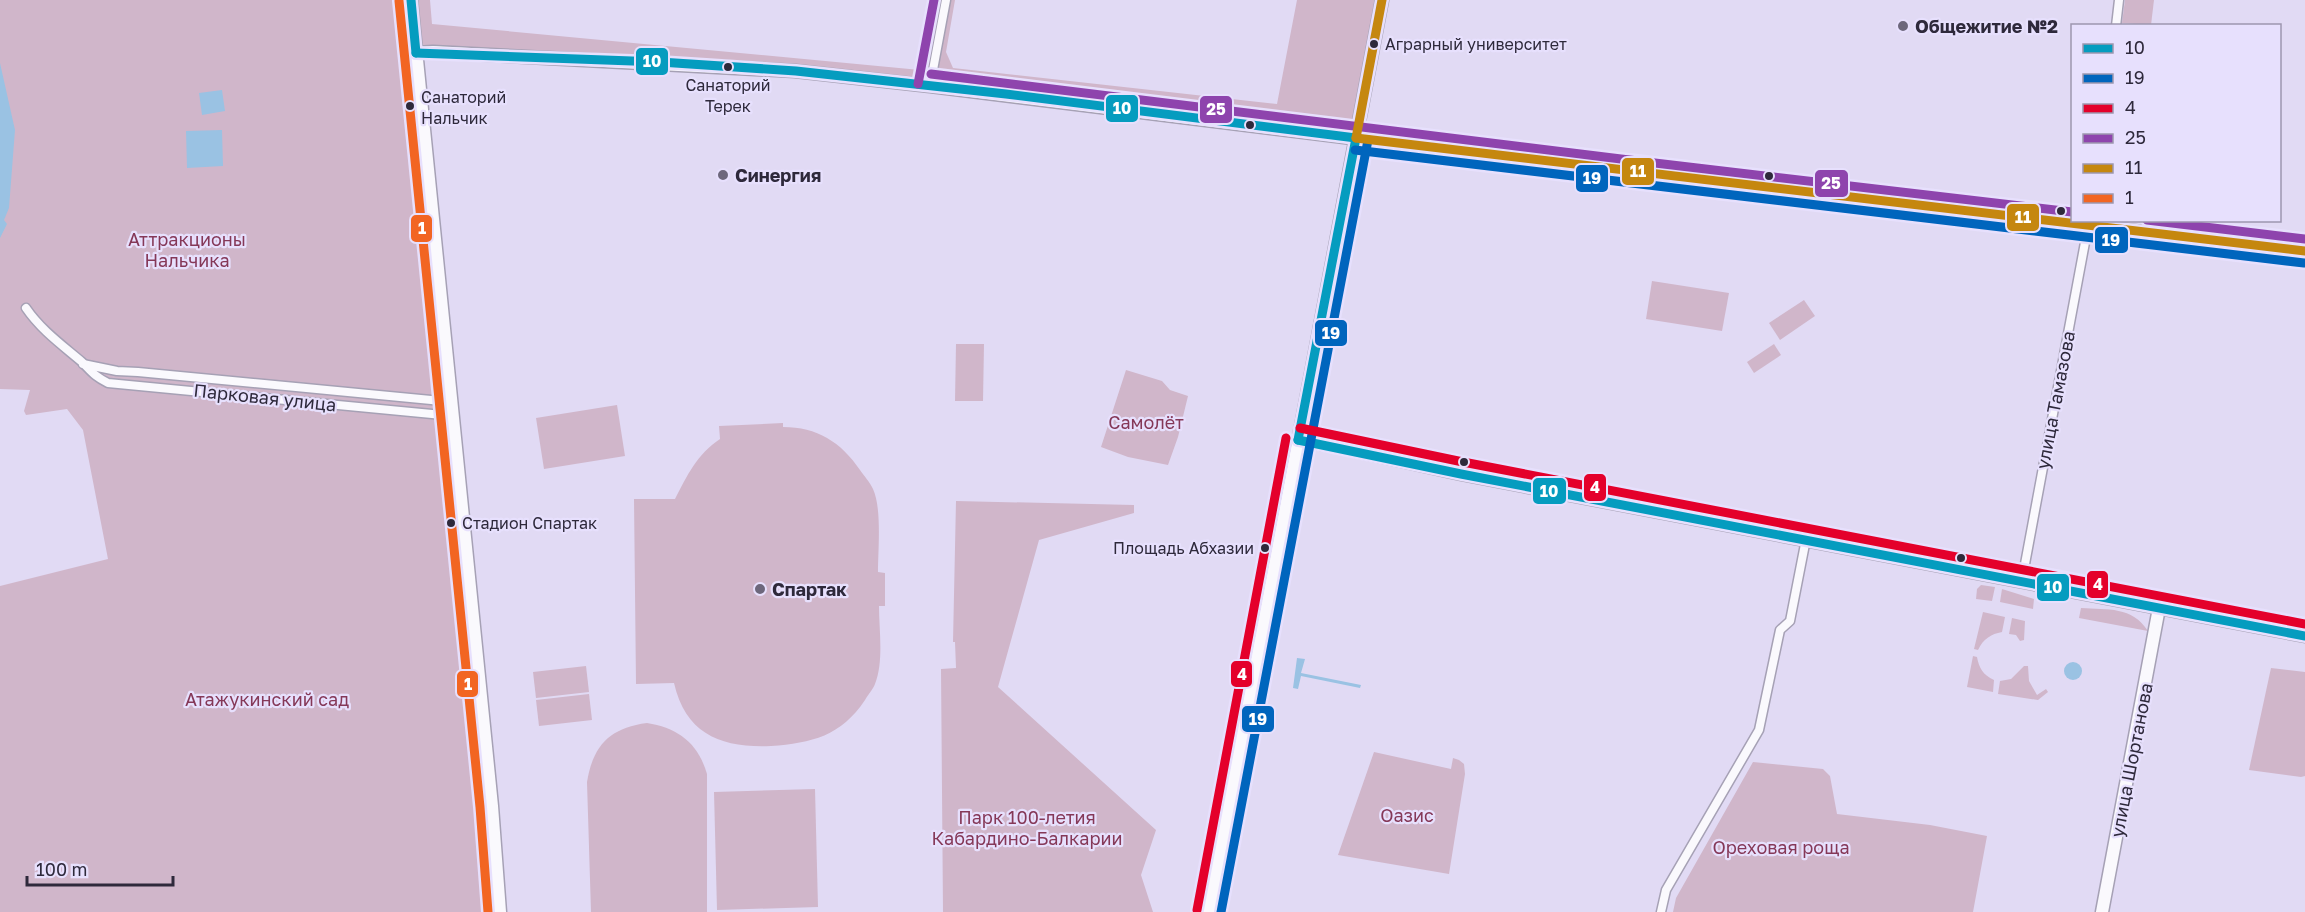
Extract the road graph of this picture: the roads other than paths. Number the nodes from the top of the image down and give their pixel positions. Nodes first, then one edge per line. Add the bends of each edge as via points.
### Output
1 (411, 0) edge
2 (946, 0) edge
3 (1382, 0) edge
4 (2119, 0) edge
5 (2116, 24) edge
6 (417, 53) junction
7 (930, 86) junction
8 (1356, 138) junction
9 (2071, 221) edge
10 (2089, 223) edge
11 (2305, 251) edge
12 (26, 308) dead end
13 (83, 364) junction
14 (452, 402) junction
15 (453, 416) junction
16 (1298, 440) junction
17 (1806, 539) junction
18 (2022, 580) junction
19 (2159, 608) junction
20 (2305, 636) edge
21 (500, 912) edge
22 (1209, 912) edge
23 (1661, 912) edge
24 (2102, 912) edge

1 - 6 street
2 - 7 street
3 - 8 street
4 - 5 street
6 - 7 street via 721,66
6 - 14 street
7 - 8 street
8 - 9 street
8 - 16 street
10 - 11 street
10 - 18 street, улица Тамазова
12 - 13 street, Парковая улица
13 - 14 street, Парковая улица via 117,371
13 - 15 street, Парковая улица via 108,383
14 - 15 street
15 - 21 street
16 - 17 street
16 - 22 street
17 - 18 street
17 - 23 street via 1791,621 1780,630 1759,730 1666,890
18 - 19 street
19 - 20 street
19 - 24 street, улица Шортанова

